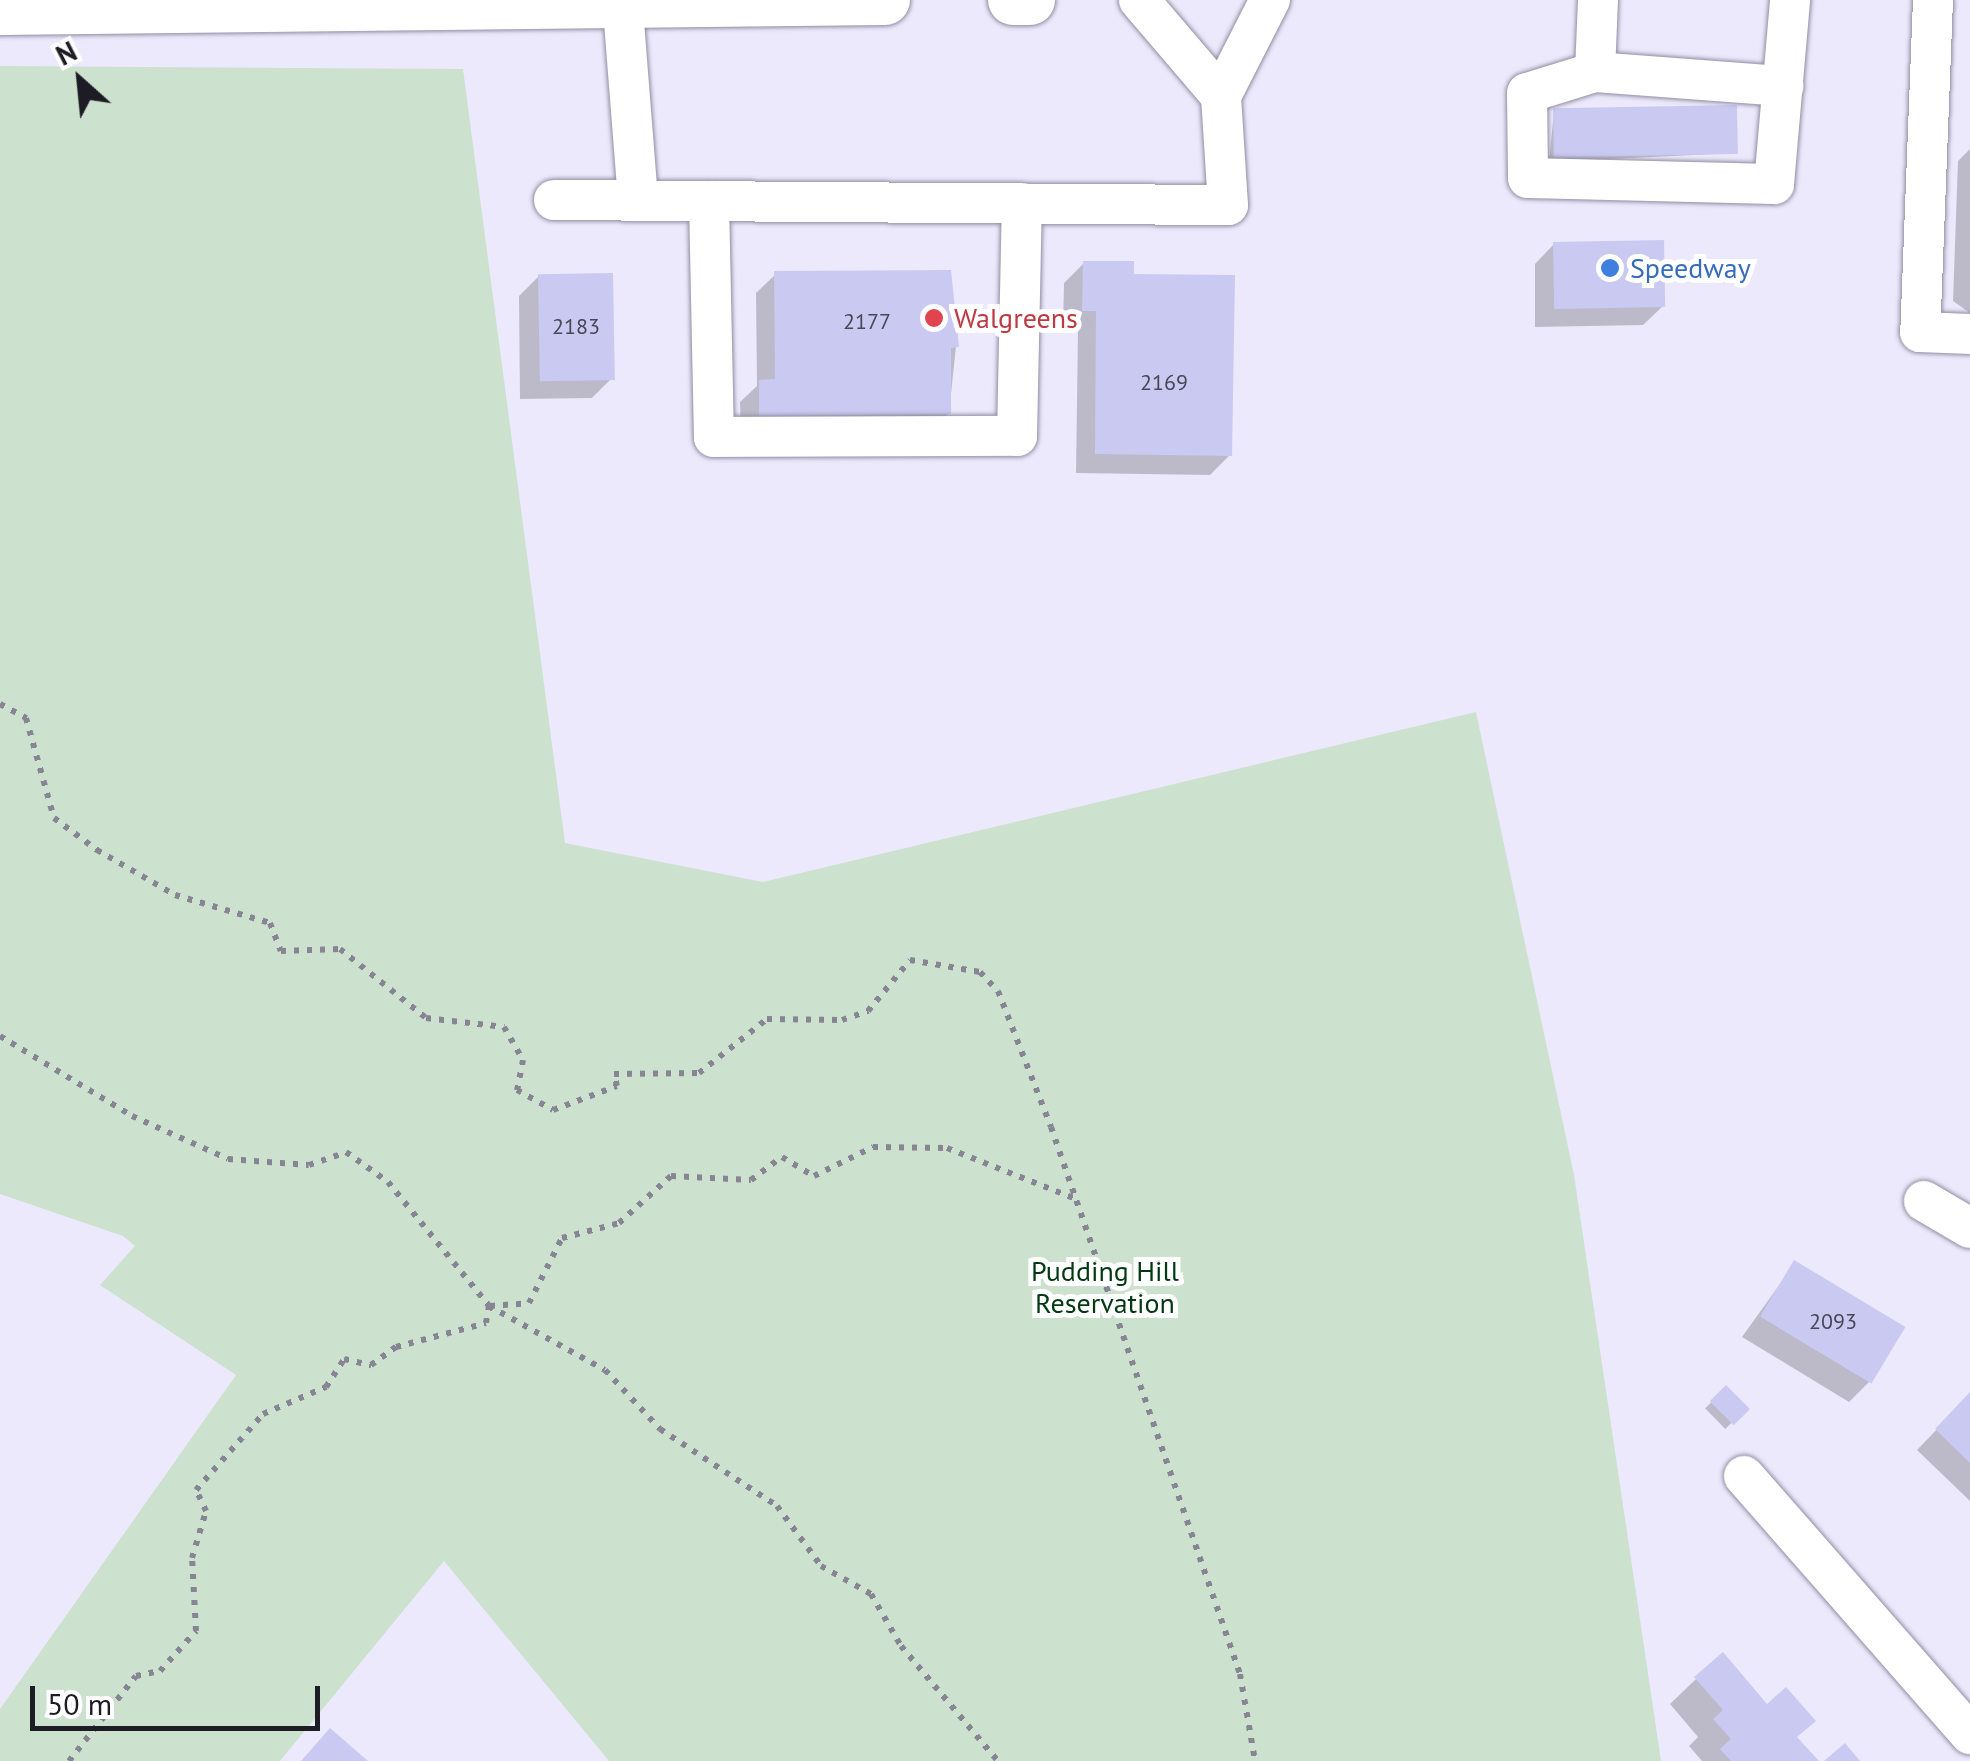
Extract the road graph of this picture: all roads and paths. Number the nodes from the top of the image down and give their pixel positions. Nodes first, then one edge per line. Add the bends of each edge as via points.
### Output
1 (885, 0) edge
2 (1013, 0) edge
3 (1030, 0) edge
4 (1139, 0) edge
5 (1270, 0) edge
6 (1598, 0) edge
7 (1790, 0) edge
8 (1934, 0) edge
9 (624, 3) edge
10 (434, 4) edge
11 (0, 10) edge
12 (1595, 72) junction
13 (1783, 86) junction
14 (1221, 96) junction
15 (554, 200) dead end
16 (638, 200) junction
17 (709, 201) junction
18 (1022, 204) junction
19 (1970, 334) edge
20 (0, 704) edge
21 (0, 1036) edge
22 (1073, 1198) junction
23 (1924, 1201) dead end
24 (1970, 1228) edge
25 (489, 1306) junction
26 (1744, 1476) dead end
27 (1970, 1734) edge
28 (68, 1761) edge
29 (998, 1761) edge
30 (1255, 1761) edge

1 - 9 main road
2 - 3 main road
4 - 14 lane
5 - 14 lane
6 - 12 lane
7 - 13 lane
8 - 19 lane via 1920,332
9 - 10 main road
9 - 16 lane
10 - 11 main road
12 - 13 lane
12 - 13 lane via 1527,93 1528,178 1774,184
14 - 18 lane via 1228,205
15 - 16 lane
16 - 17 lane
17 - 18 lane
17 - 18 lane via 714,437 1016,436
20 - 22 path via 26,718 54,818 82,839 175,896 270,923 282,951 340,950 426,1018 504,1027 522,1060 518,1090 553,1110 617,1086 614,1074 699,1073 767,1018 842,1020 868,1011 910,960 980,972 998,991
21 - 25 path via 132,1116 228,1160 309,1166 346,1152 388,1182
22 - 25 path via 1044,1179 994,1174 947,1148 874,1147 814,1176 782,1157 751,1180 671,1176 619,1223 562,1238 529,1303
22 - 30 path via 1240,1674
23 - 24 lane
25 - 28 path via 486,1323 396,1346 370,1365 344,1359 326,1387 263,1414 196,1490 206,1510 192,1558 196,1631 160,1671 136,1676
25 - 29 path via 606,1370 660,1429 777,1506 821,1566 871,1594 902,1646
26 - 27 lane

